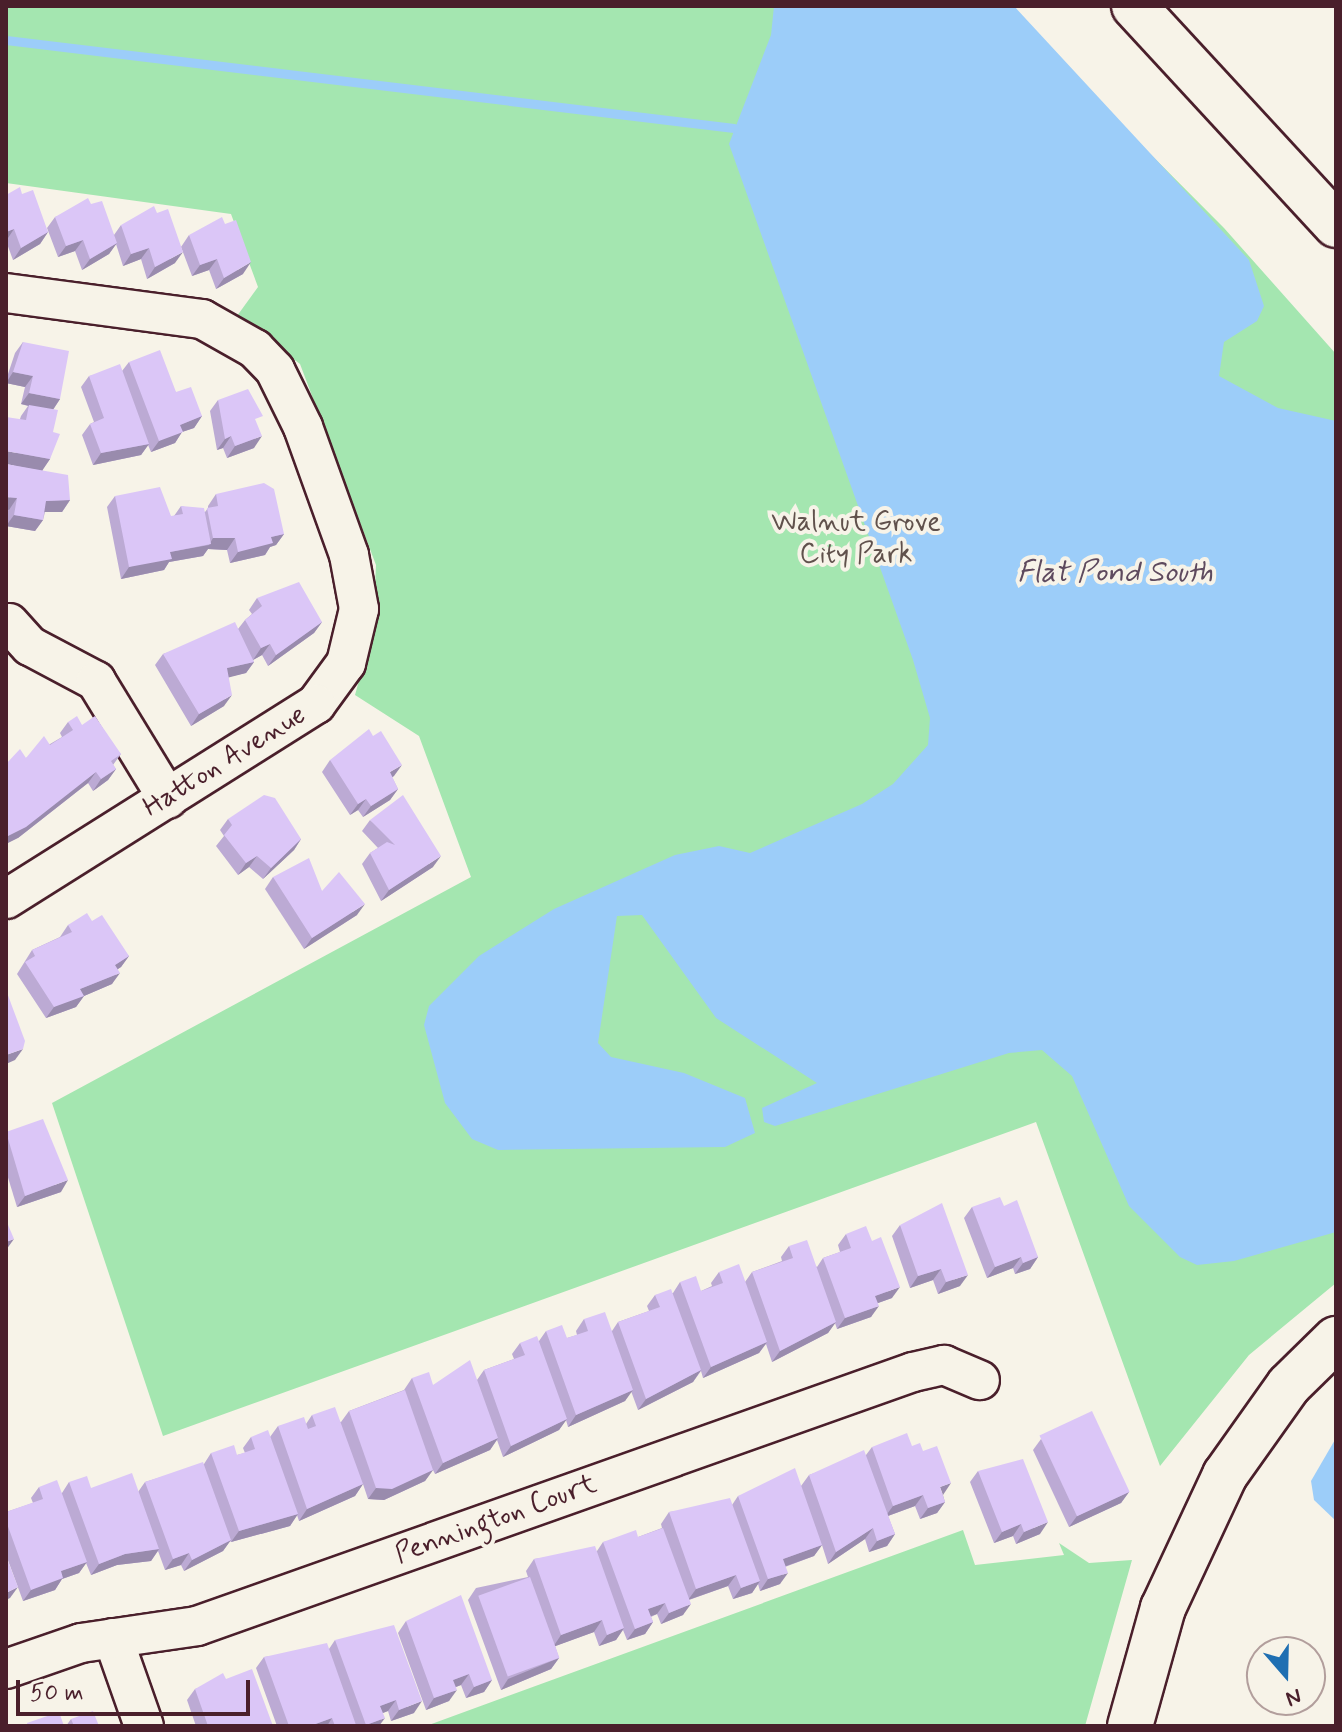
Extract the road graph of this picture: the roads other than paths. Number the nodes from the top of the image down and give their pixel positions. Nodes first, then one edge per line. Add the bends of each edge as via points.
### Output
1 (1134, 6) edge
2 (1336, 225) edge
3 (6, 293) edge
4 (9, 623) dead end
5 (168, 799) junction
6 (6, 899) edge
7 (1336, 1339) edge
8 (980, 1380) dead end
9 (113, 1638) junction
10 (6, 1669) edge
11 (144, 1726) edge
12 (1130, 1726) edge

1 - 2 main road
3 - 5 street, Hatton Avenue via 202,319 228,330 275,370 320,476 359,609 346,663 333,686 290,725
4 - 5 street via 30,646 96,681
5 - 6 street, Hatton Avenue
7 - 12 main road via 1289,1385 1225,1475 1163,1608
8 - 9 street, Pennington Court via 944,1365 913,1372 197,1626
9 - 10 street, Pennington Court
9 - 11 street

